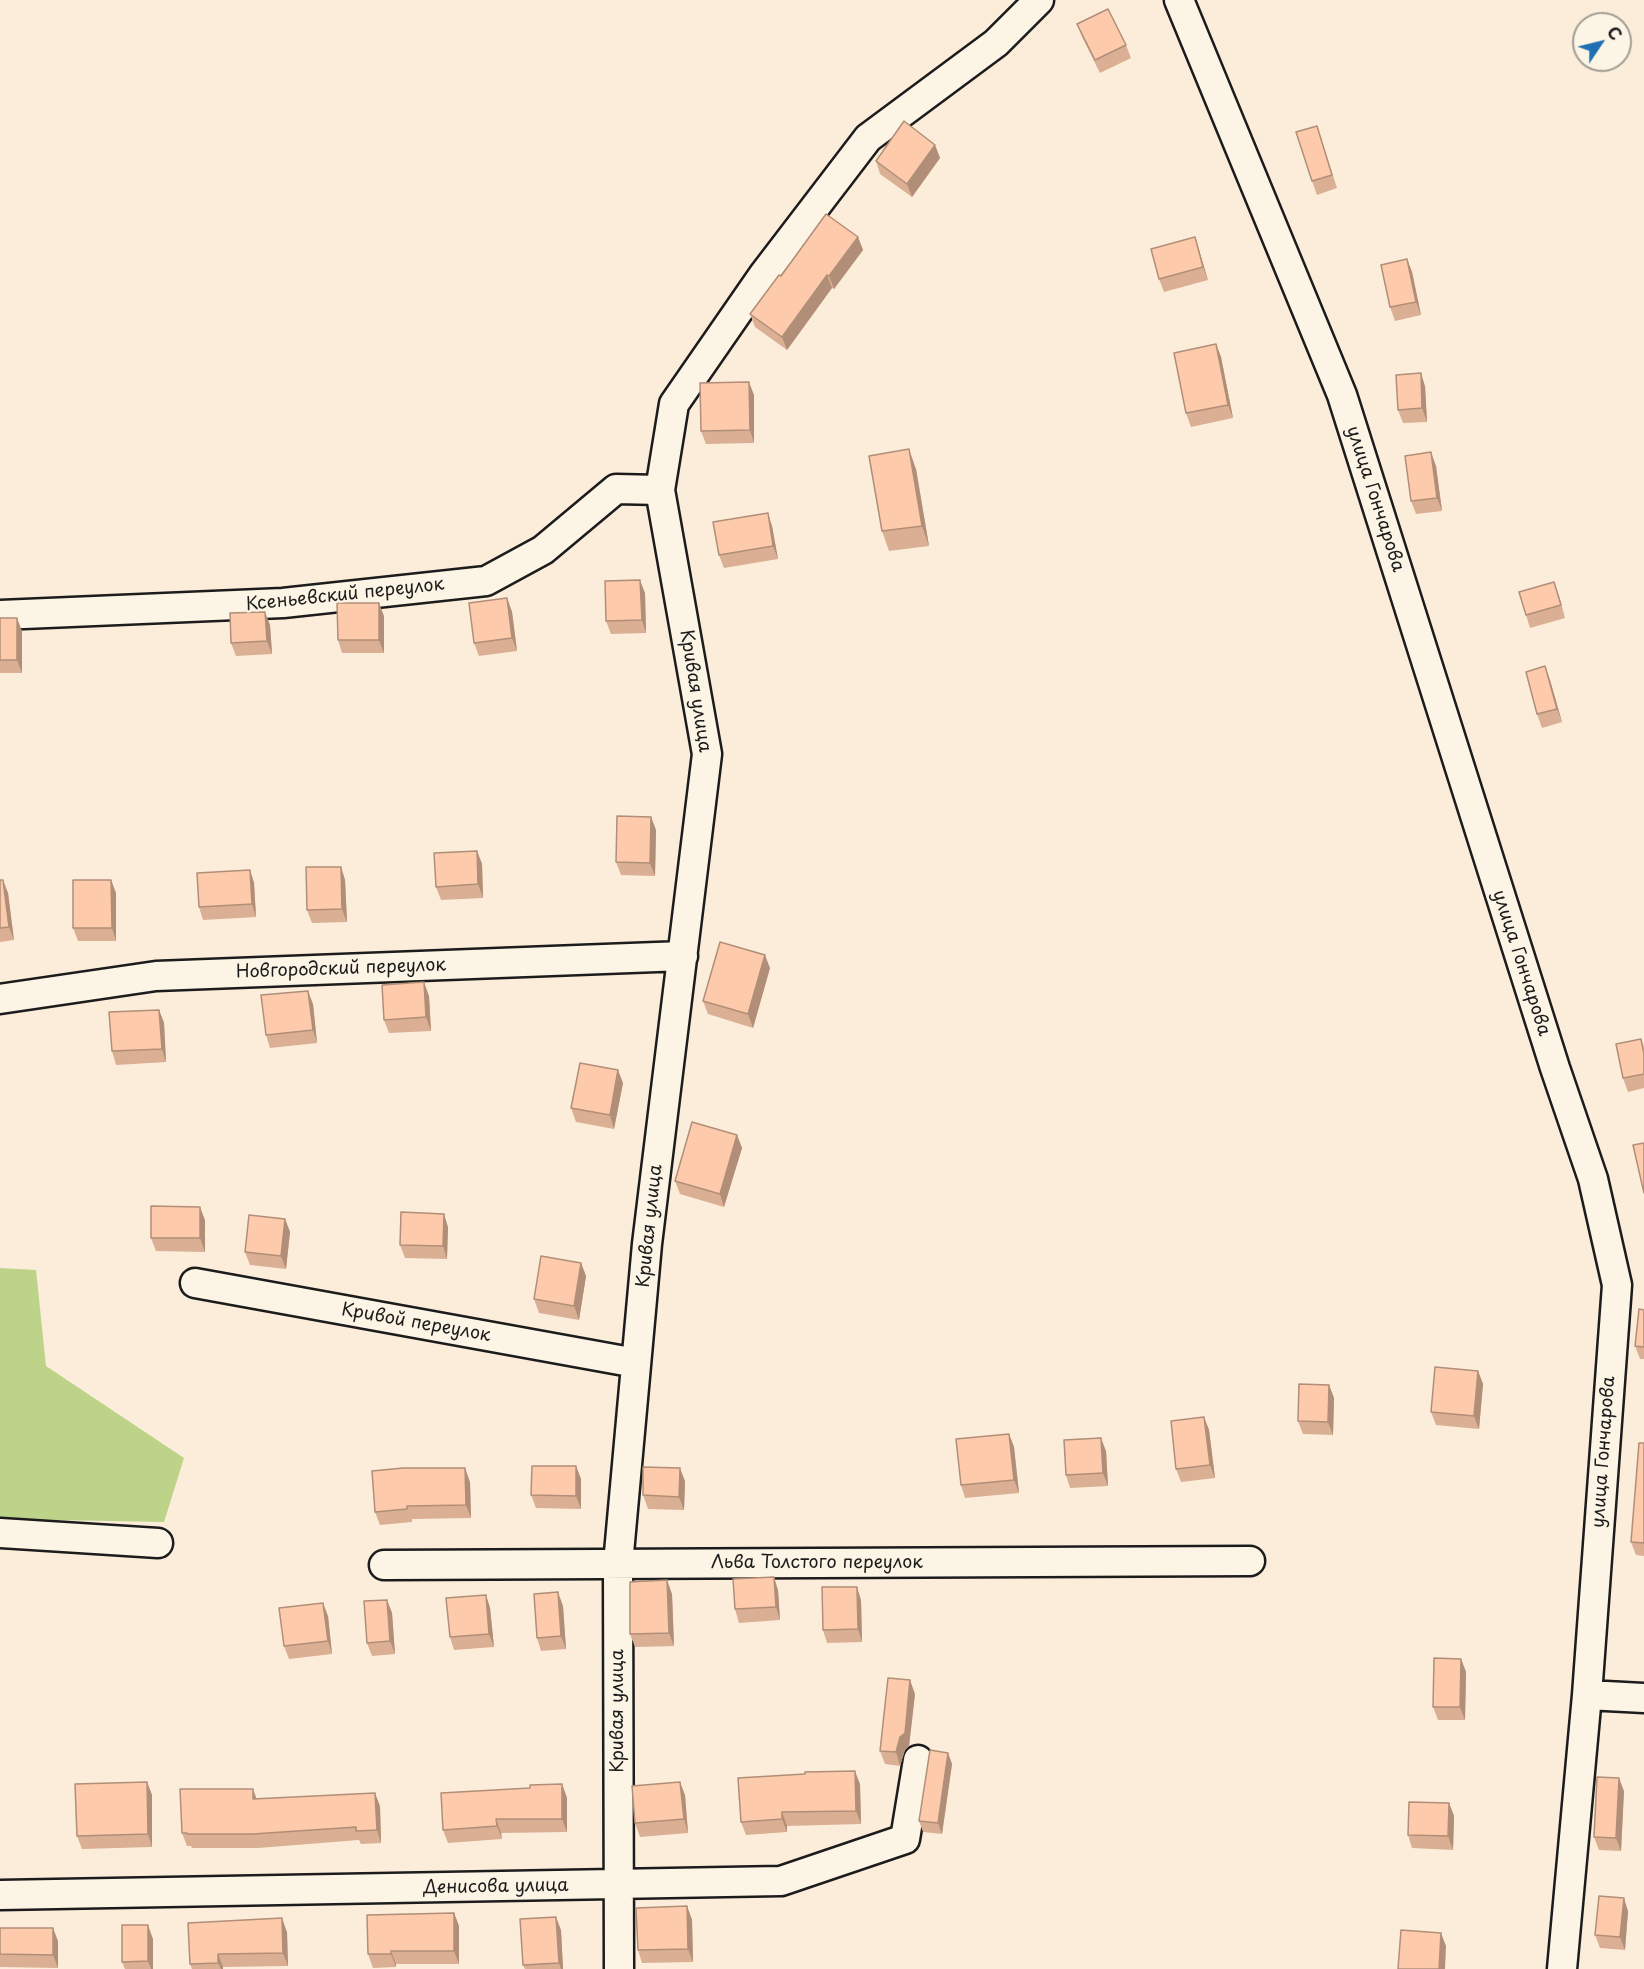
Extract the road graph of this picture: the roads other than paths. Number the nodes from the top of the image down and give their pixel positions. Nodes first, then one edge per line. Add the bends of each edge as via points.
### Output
1 (1039, 0) edge
2 (1179, 0) edge
3 (660, 490) junction
4 (0, 615) edge
5 (683, 956) junction
6 (0, 999) edge
7 (195, 1283) dead end
8 (636, 1363) junction
9 (0, 1533) edge
10 (158, 1543) dead end
11 (1250, 1561) dead end
12 (618, 1564) junction
13 (384, 1565) dead end
14 (1587, 1695) junction
15 (1644, 1698) edge
16 (918, 1760) dead end
17 (618, 1885) junction
18 (0, 1895) edge
19 (619, 1969) edge
20 (1562, 1969) edge

1 - 3 street, Кривая улица via 996,43 868,138 764,274 674,405
2 - 14 street, улица Гончарова via 1342,394 1547,1045 1593,1179 1617,1285
3 - 4 street, Ксеньевский переулок via 616,489 543,550 486,580 283,603
3 - 5 street, Кривая улица via 707,754
5 - 6 street, Новгородский переулок via 156,976
5 - 8 street, Кривая улица
7 - 8 street, Кривой переулок
8 - 12 street, Кривая улица
9 - 10 street
11 - 12 street, Льва Толстого переулок
12 - 13 street, Льва Толстого переулок
12 - 17 street, Кривая улица
14 - 15 street
14 - 20 street, улица Гончарова
16 - 17 street, Денисова улица via 904,1839 781,1881
17 - 18 street, Денисова улица
17 - 19 street, Кривая улица

